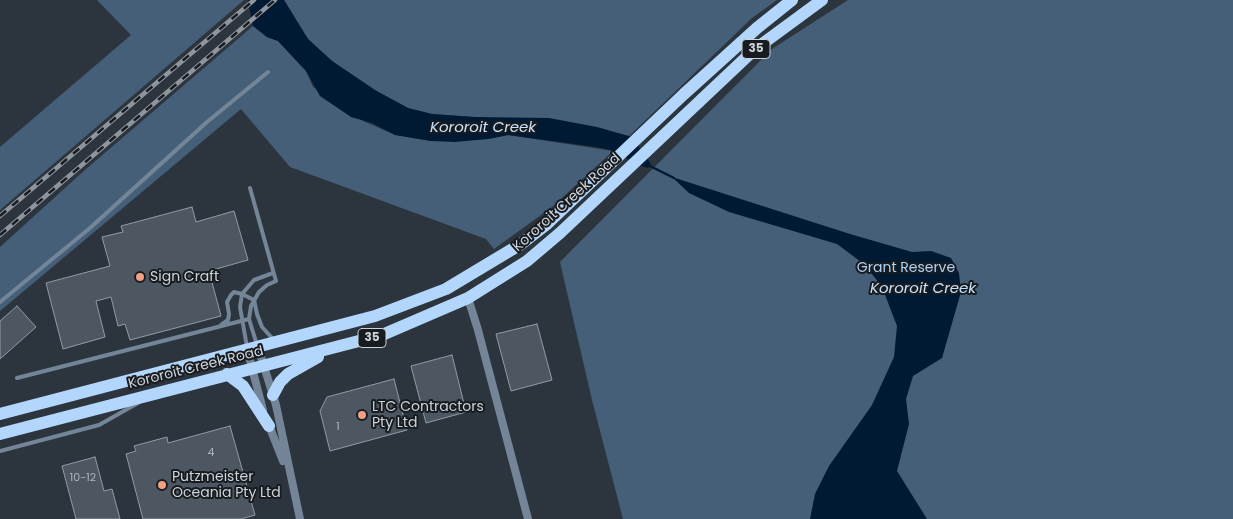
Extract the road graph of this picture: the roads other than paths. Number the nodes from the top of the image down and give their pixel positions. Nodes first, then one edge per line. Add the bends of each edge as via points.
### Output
1 (792, 0) edge
2 (822, 0) edge
3 (268, 72) dead end
4 (250, 188) dead end
5 (273, 273) junction
6 (242, 294) junction
7 (468, 298) junction
8 (254, 300) junction
9 (0, 302) edge
10 (250, 319) junction
11 (242, 322) junction
12 (220, 326) junction
13 (277, 342) junction
14 (348, 344) junction
15 (252, 348) junction
16 (258, 367) junction
17 (227, 374) junction
18 (17, 378) dead end
19 (155, 393) junction
20 (273, 395) junction
21 (0, 414) edge
22 (269, 426) junction
23 (0, 434) edge
24 (0, 452) edge
25 (290, 479) junction
26 (300, 519) edge
27 (528, 519) edge

1 - 13 main road, Kororoit Creek Road / 35 via 757,28 599,176 521,244 446,289 393,311
2 - 7 main road, Kororoit Creek Road / 35 via 754,50 527,261
3 - 9 lane
4 - 5 lane
5 - 6 lane via 254,280
5 - 8 lane via 276,281 266,285
6 - 8 lane
6 - 11 lane
6 - 12 lane via 234,292 230,295 228,320
7 - 14 main road, Kororoit Creek Road / 35 via 413,323
7 - 27 street
8 - 10 lane
8 - 13 lane via 262,327
10 - 11 lane
10 - 15 lane
11 - 12 lane
11 - 15 lane
12 - 18 lane
13 - 15 main road, Kororoit Creek Road / 35
14 - 16 main road, Kororoit Creek Road / 35
14 - 20 main road via 297,368 283,379
15 - 16 street
15 - 16 street
15 - 21 main road, Kororoit Creek Road / 35
16 - 17 main road, Kororoit Creek Road / 35
16 - 20 street
16 - 22 street
17 - 19 main road, Kororoit Creek Road / 35
17 - 22 main road via 243,386
19 - 23 main road, Kororoit Creek Road / 35
19 - 24 lane via 118,416 89,428
20 - 25 street
22 - 25 street
25 - 26 street

